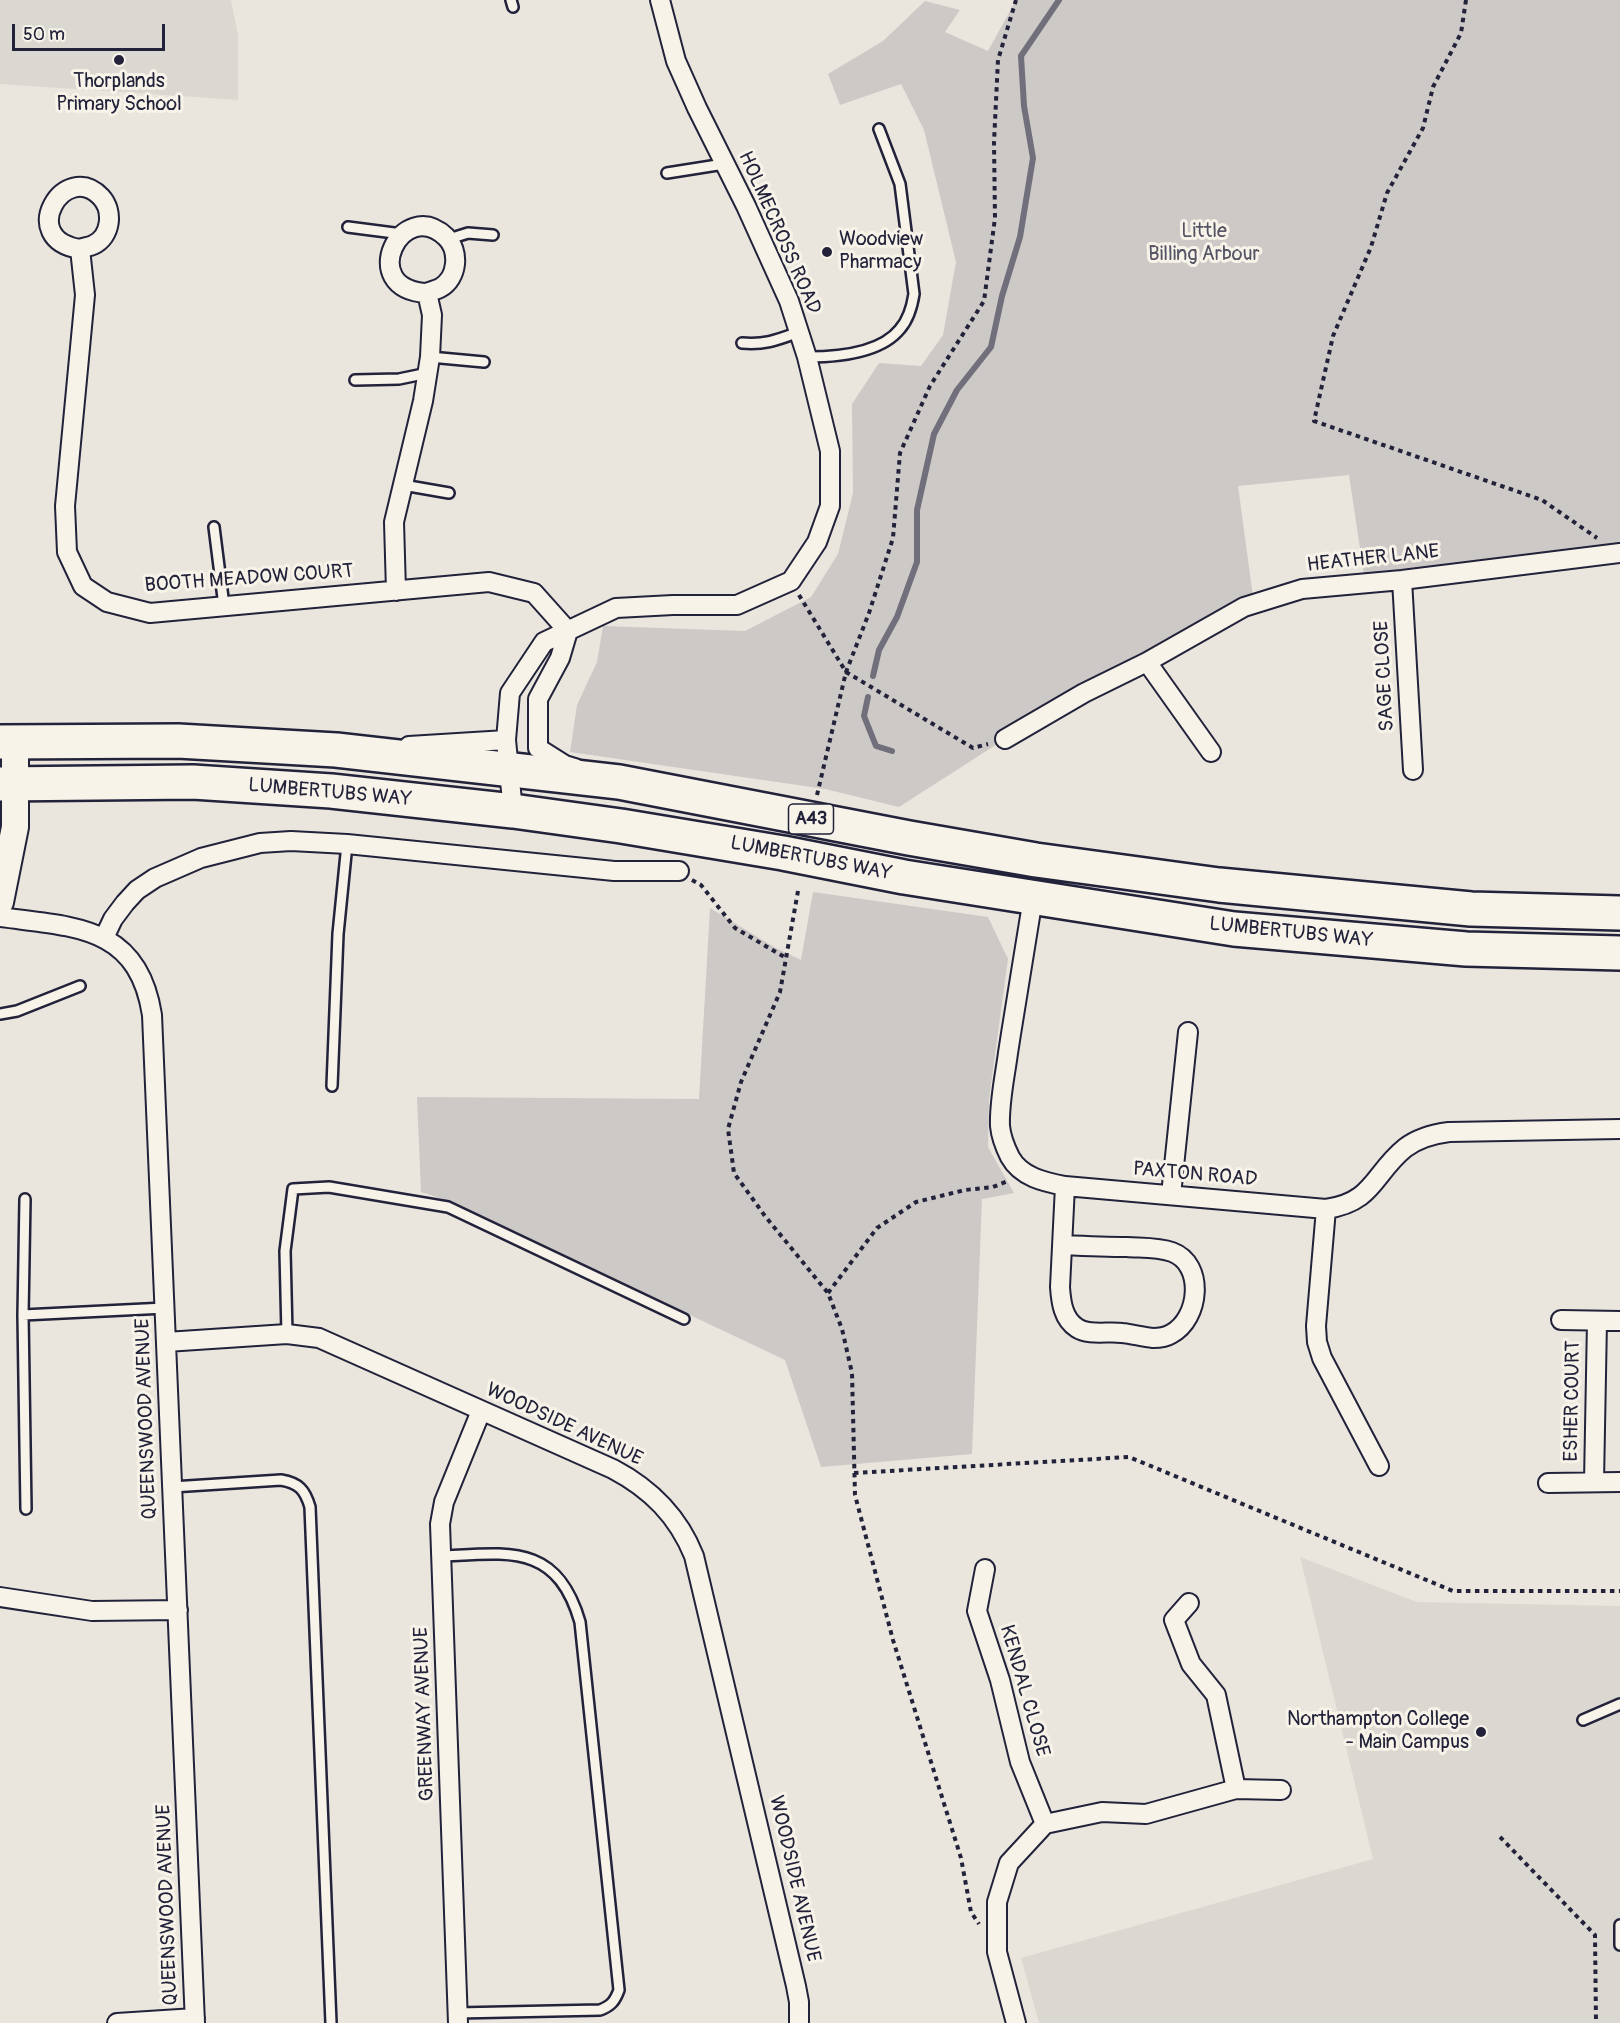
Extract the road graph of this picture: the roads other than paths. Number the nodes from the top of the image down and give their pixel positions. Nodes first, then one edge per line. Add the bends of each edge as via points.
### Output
1 (660, 0) edge
2 (879, 129) dead end
3 (724, 164) junction
4 (667, 173) dead end
5 (348, 227) dead end
6 (402, 234) junction
7 (493, 235) dead end
8 (449, 239) junction
9 (80, 249) dead end
10 (427, 293) junction
11 (799, 332) junction
12 (742, 343) dead end
13 (807, 357) junction
14 (484, 362) dead end
15 (429, 365) junction
16 (355, 380) dead end
17 (403, 485) junction
18 (449, 493) dead end
19 (214, 527) dead end
20 (1620, 553) edge
21 (1402, 579) junction
22 (396, 591) junction
23 (224, 606) junction
24 (568, 631) junction
25 (1147, 662) junction
26 (1005, 740) road end
27 (8, 742) edge
28 (1211, 753) dead end
29 (506, 754) junction
30 (1413, 770) dead end
31 (619, 782) junction
32 (8, 783) edge
33 (513, 811) junction
34 (347, 844) junction
35 (679, 871) road end
36 (1034, 897) junction
37 (0, 902) edge
38 (1620, 913) edge
39 (0, 917) edge
40 (104, 938) junction
41 (1620, 953) edge
42 (80, 986) dead end
43 (0, 1014) edge
44 (1188, 1032) dead end
45 (332, 1086) dead end
46 (1620, 1129) edge
47 (1065, 1186) junction
48 (1171, 1195) junction
49 (25, 1199) dead end
50 (1326, 1209) junction
51 (1063, 1245) junction
52 (165, 1308) junction
53 (23, 1315) junction
54 (684, 1319) dead end
55 (1561, 1320) dead end
56 (1597, 1321) junction
57 (1620, 1322) edge
58 (287, 1334) junction
59 (166, 1342) junction
60 (481, 1411) junction
61 (1379, 1466) dead end
62 (1594, 1482) junction
63 (1620, 1482) edge
64 (1548, 1483) dead end
65 (172, 1486) junction
66 (26, 1509) dead end
67 (442, 1556) junction
68 (985, 1569) dead end
69 (0, 1597) edge
70 (1189, 1604) dead end
71 (178, 1610) junction
72 (1620, 1704) edge
73 (1583, 1720) dead end
74 (1236, 1789) junction
75 (1281, 1790) dead end
76 (1045, 1824) junction
77 (1620, 1925) edge
78 (1620, 1945) edge
79 (458, 2018) edge
80 (195, 2020) edge
81 (117, 2023) edge
82 (331, 2023) edge
83 (799, 2023) edge
84 (1016, 2023) edge

1 - 3 street, HOLMECROSS ROAD via 676,61
2 - 13 lane via 900,184 914,294 911,310 901,329 886,342 839,355
3 - 4 lane
3 - 11 street, HOLMECROSS ROAD via 789,301
5 - 6 lane
6 - 8 street via 412,228 430,227
6 - 10 street via 394,242 389,265 404,288
7 - 8 lane via 468,233
8 - 10 street via 454,250 454,270 440,288
9 - 23 street, BOOTH MEADOW COURT via 85,295 65,506 67,552 83,586 107,602 150,613
10 - 15 street via 432,315
11 - 12 lane via 766,343
11 - 13 street, HOLMECROSS ROAD
13 - 24 street, HOLMECROSS ROAD via 830,451 830,506 817,542 791,581 737,604 616,608
14 - 15 lane
15 - 16 lane via 399,379
15 - 17 street
17 - 18 lane
17 - 22 street via 394,522
19 - 23 lane
20 - 21 street, HEATHER LANE
21 - 25 street, HEATHER LANE via 1302,589 1244,607
21 - 30 street, SAGE CLOSE
22 - 23 street, BOOTH MEADOW COURT
22 - 24 street, BOOTH MEADOW COURT via 489,582 534,593
24 - 29 street via 544,642 510,693
24 - 31 street via 560,658 538,699 538,748 565,765
25 - 26 street, HEATHER LANE via 1083,693
25 - 28 street
27 - 29 highway, LUMBERTUBS WAY / A43 via 178,741
27 - 32 street
29 - 31 highway, LUMBERTUBS WAY / A43
29 - 33 street
31 - 38 highway, LUMBERTUBS WAY / A43 via 1024,858 1219,885 1471,909
32 - 33 highway, LUMBERTUBS WAY / A43 via 194,782 331,791
32 - 37 street via 15,827
33 - 36 highway, LUMBERTUBS WAY / A43
34 - 35 street via 614,871
34 - 40 street via 260,843 201,858 137,890 113,919
34 - 45 lane
36 - 41 highway, LUMBERTUBS WAY / A43 via 1234,928 1337,939 1466,949
36 - 47 street, PAXTON ROAD via 1000,1127 1011,1158 1025,1173
39 - 40 street, QUEENSWOOD AVENUE via 75,927
40 - 52 street, QUEENSWOOD AVENUE via 136,967 144,981 152,1015
42 - 43 lane
44 - 48 street
46 - 50 street, PAXTON ROAD via 1431,1134 1406,1148 1366,1194 1342,1207
47 - 48 street, PAXTON ROAD
47 - 51 street
48 - 50 street, PAXTON ROAD
49 - 53 lane
50 - 61 street via 1317,1342
51 - 51 street via 1061,1300 1077,1329 1155,1338 1172,1334 1188,1318 1194,1277 1185,1259 1175,1253 1151,1248
52 - 53 lane
52 - 59 street, QUEENSWOOD AVENUE
53 - 66 lane
54 - 58 lane via 448,1207 329,1187 292,1190 285,1251
55 - 56 street, ESHER COURT
56 - 57 street, ESHER COURT
56 - 62 street, ESHER COURT
58 - 59 street, WOODSIDE AVENUE
58 - 60 street, WOODSIDE AVENUE via 335,1344
59 - 65 street, QUEENSWOOD AVENUE
60 - 67 street, GREENWAY AVENUE via 444,1502 440,1524
60 - 83 street, WOODSIDE AVENUE via 628,1477 657,1499 687,1539 796,1986
62 - 63 street, ESHER COURT
62 - 64 street, ESHER COURT
65 - 71 street, QUEENSWOOD AVENUE
65 - 82 lane via 281,1480 292,1481 307,1494
67 - 79 street, GREENWAY AVENUE
67 - 79 lane via 500,1553 531,1558 567,1587 575,1605 580,1622 619,1990 610,2006 600,2010
68 - 76 street, KENDAL CLOSE via 977,1611 1000,1680 1020,1762
69 - 71 street via 92,1611
70 - 74 street via 1174,1620 1191,1664 1216,1695
71 - 80 street, QUEENSWOOD AVENUE
72 - 73 lane
74 - 75 street
74 - 76 street via 1146,1814 1102,1812
76 - 84 street via 1009,1863 997,1902 997,1952
77 - 78 lane
80 - 81 street

